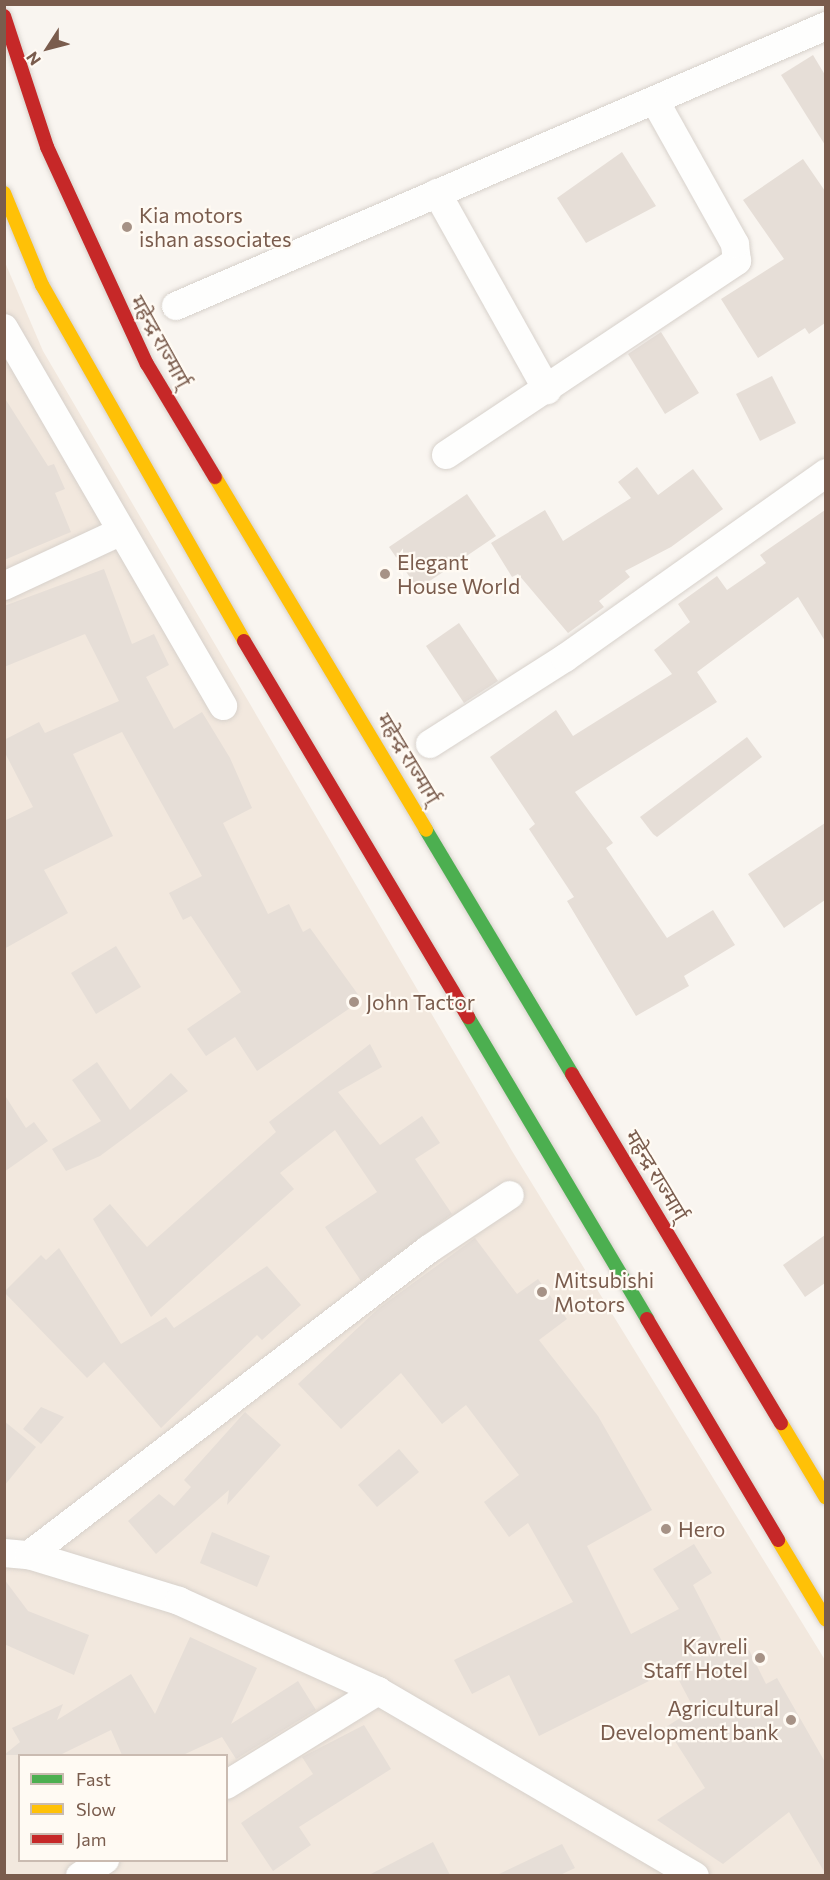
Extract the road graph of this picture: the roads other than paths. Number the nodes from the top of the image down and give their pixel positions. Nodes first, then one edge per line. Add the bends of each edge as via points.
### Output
1 (4, 16) edge
2 (825, 26) edge
3 (655, 101) junction
4 (4, 193) edge
5 (436, 193) junction
6 (176, 306) dead end
7 (4, 328) edge
8 (547, 390) junction
9 (447, 455) dead end
10 (825, 473) edge
11 (120, 532) junction
12 (4, 585) edge
13 (223, 706) dead end
14 (430, 744) dead end
15 (510, 1195) dead end
16 (825, 1498) edge
17 (17, 1554) edge
18 (825, 1620) edge
19 (378, 1691) junction
20 (228, 1784) edge
21 (695, 1875) edge

1 - 16 highway, महेन्द्र राज्मार्ग् via 47,147 147,364
2 - 3 street
3 - 5 street
3 - 8 street via 735,244 737,261
4 - 18 highway via 48,295 161,501
5 - 6 street
5 - 8 street
7 - 11 street
8 - 9 street
10 - 14 street via 565,658
11 - 12 street
11 - 13 street
15 - 17 street via 429,1249
17 - 19 street via 179,1601
19 - 20 street
19 - 21 street

